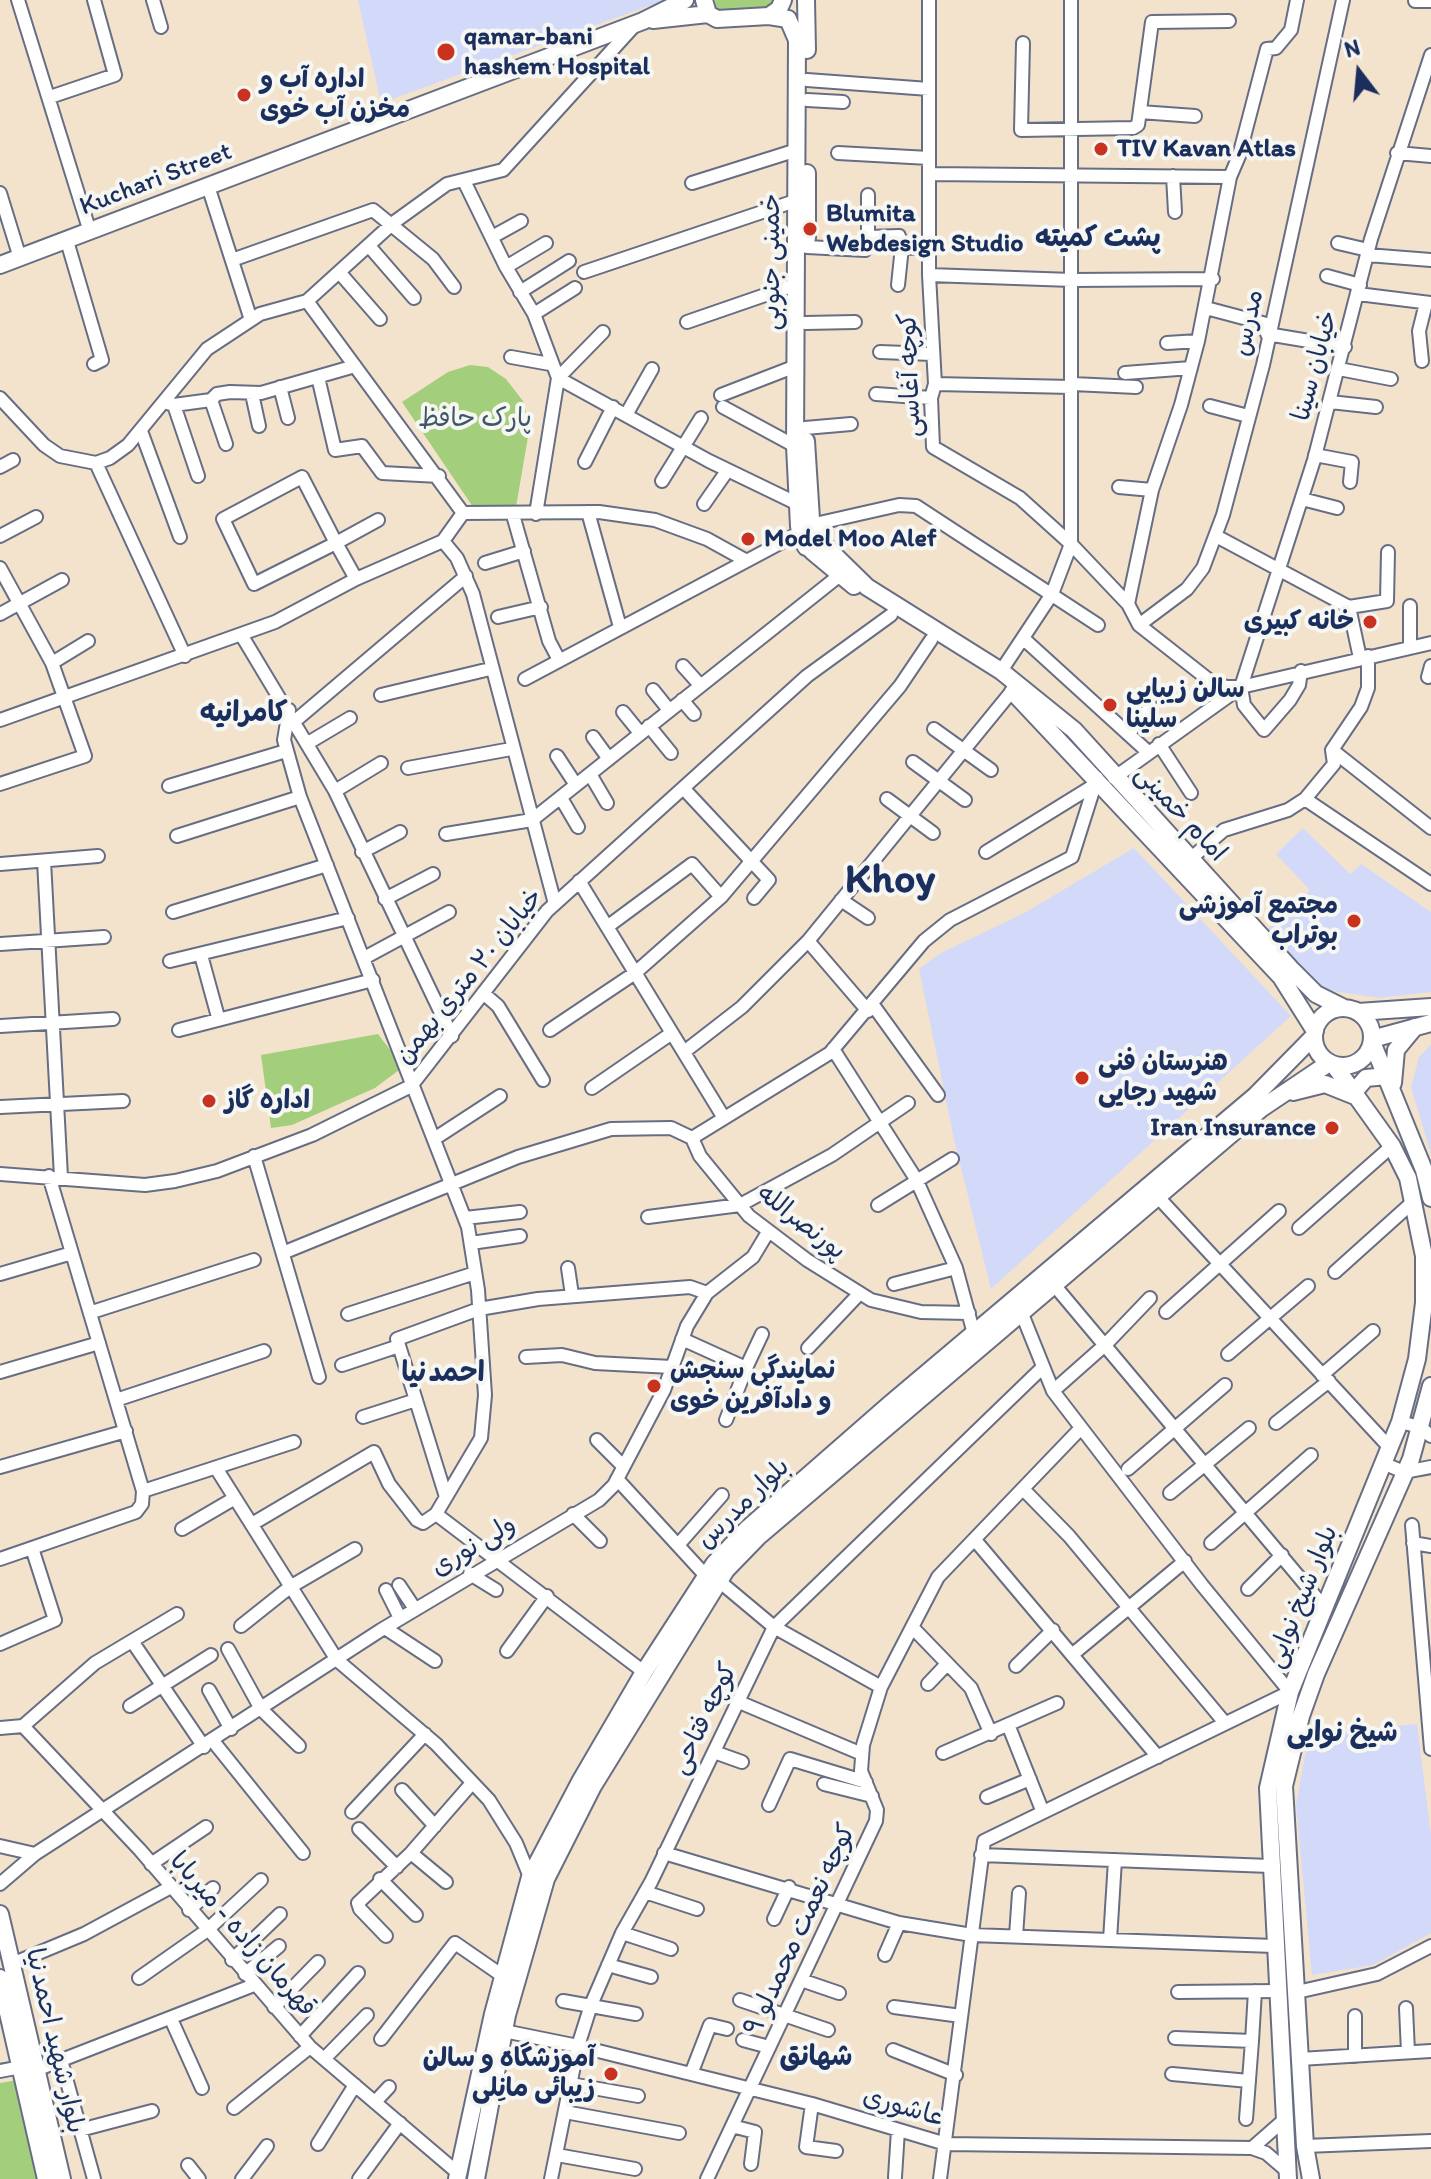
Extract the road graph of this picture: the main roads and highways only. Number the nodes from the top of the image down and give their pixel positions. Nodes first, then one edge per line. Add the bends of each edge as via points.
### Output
1 (685, 0) edge
2 (783, 0) edge
3 (806, 0) edge
4 (706, 7) edge
5 (769, 16) junction
6 (640, 22) junction
7 (0, 265) edge
8 (806, 526) junction
9 (817, 547) junction
10 (1102, 780) junction
11 (1316, 994) junction
12 (1431, 1007) edge
13 (1303, 1008) junction
14 (1351, 1010) junction
15 (1423, 1025) edge
16 (1315, 1034) junction
17 (1372, 1041) junction
18 (1289, 1064) junction
19 (1332, 1064) junction
20 (1301, 1080) junction
21 (1390, 1083) junction
22 (1355, 1094) junction
23 (1276, 1097) junction
24 (1423, 1200) edge
25 (1431, 1386) edge
26 (1426, 1432) edge
27 (712, 1578) junction
28 (0, 1914) edge
29 (0, 1978) edge
30 (509, 1981) junction
31 (28, 2068) junction
32 (1288, 2175) edge
33 (458, 2176) edge
34 (46, 2179) edge
35 (62, 2179) edge
36 (476, 2179) edge
37 (1311, 2179) edge

1 - 6 main road
2 - 5 main road
3 - 8 main road, خمینی جنوبی
4 - 5 main road via 717,19
4 - 6 main road
5 - 8 main road, خمینی جنوبی via 788,19 797,40 795,446 798,504
6 - 7 main road, Kuchari Street
8 - 9 main road
9 - 10 main road, امام خمینی via 840,575 891,615 1012,691
9 - 10 main road, امام خمینی via 867,587 1001,671 1074,730
10 - 11 main road, امام خمینی via 1189,860
10 - 13 main road, امام خمینی
11 - 13 main road
11 - 14 main road, امام خمینی
12 - 14 main road
13 - 16 main road, امام خمینی
14 - 16 main road via 1325,1014
14 - 17 main road via 1368,1022
15 - 17 main road
15 - 21 main road via 1396,1050
16 - 18 main road, بلوار مدرس
16 - 19 main road via 1318,1052
17 - 19 main road via 1358,1062
17 - 21 main road, بلوار شیخ نوایی
18 - 20 main road via 1306,1065
18 - 27 main road, بلوار مدرس via 747,1529
19 - 20 main road, بلوار مدرس
19 - 22 main road, بلوار شیخ نوایی
20 - 23 main road, بلوار مدرس
21 - 22 main road via 1366,1078
21 - 24 main road, بلوار شیخ نوایی
22 - 23 main road via 1325,1084
22 - 24 main road, بلوار شیخ نوایی
23 - 27 main road, بلوار مدرس
24 - 32 main road, بلوار شیخ نوایی via 1424,1303 1417,1359 1388,1456 1290,1692 1268,1788
25 - 26 main road, بلوار شیخ نوایی
26 - 37 main road, بلوار شیخ نوایی via 1316,1674 1286,1775
27 - 30 main road, بلوار مدرس via 564,1838
27 - 30 main road, بلوار مدرس via 644,1672 530,1877
28 - 31 main road, بلوار شهید احمدنیا
29 - 31 main road, بلوار شهید احمدنیا
30 - 33 main road, بلوار مدرس
30 - 36 main road, بلوار مدرس
31 - 34 main road, بلوار شهید احمدنیا
31 - 35 main road, بلوار شهید احمدنیا

